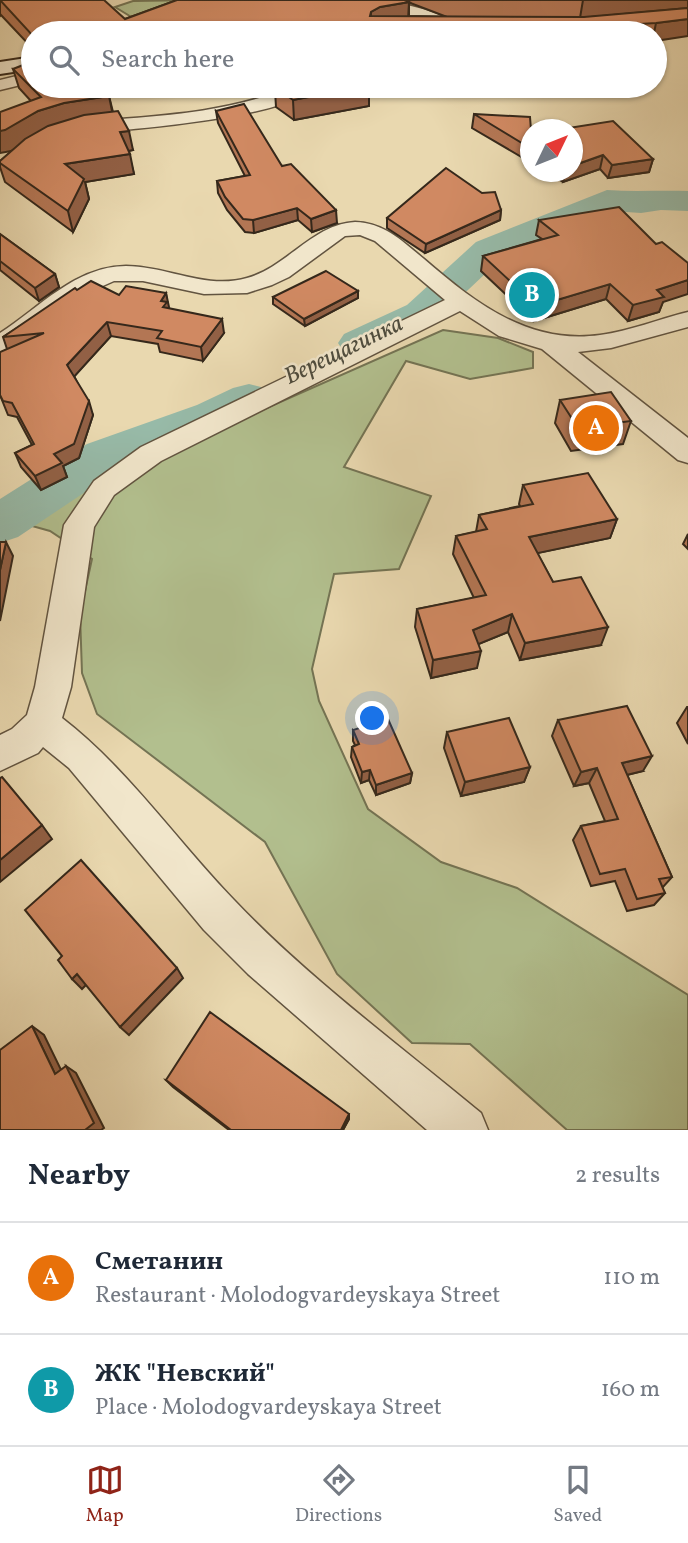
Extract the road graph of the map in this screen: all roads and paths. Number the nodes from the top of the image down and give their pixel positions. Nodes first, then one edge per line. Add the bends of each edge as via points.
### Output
1 (370, 0) edge
2 (441, 21) edge
3 (21, 65) edge
4 (0, 68) edge
5 (21, 80) edge
6 (0, 85) edge
7 (280, 98) edge
8 (62, 134) edge
9 (460, 302) junction
10 (688, 318) edge
11 (549, 342) junction
12 (0, 344) edge
13 (688, 453) edge
14 (42, 723) junction
15 (0, 754) edge
16 (464, 1130) edge

1 - 2 street
3 - 4 street
5 - 6 street
7 - 8 street via 206,117 93,126
9 - 11 street via 506,330
9 - 12 street via 383,236 361,227 337,231 278,275 251,286 218,289 129,273 108,275 82,287
9 - 14 street via 151,454 104,488 79,525 53,687
10 - 11 street via 599,343
11 - 13 street
14 - 15 street via 24,741
14 - 16 street via 82,757 219,915

